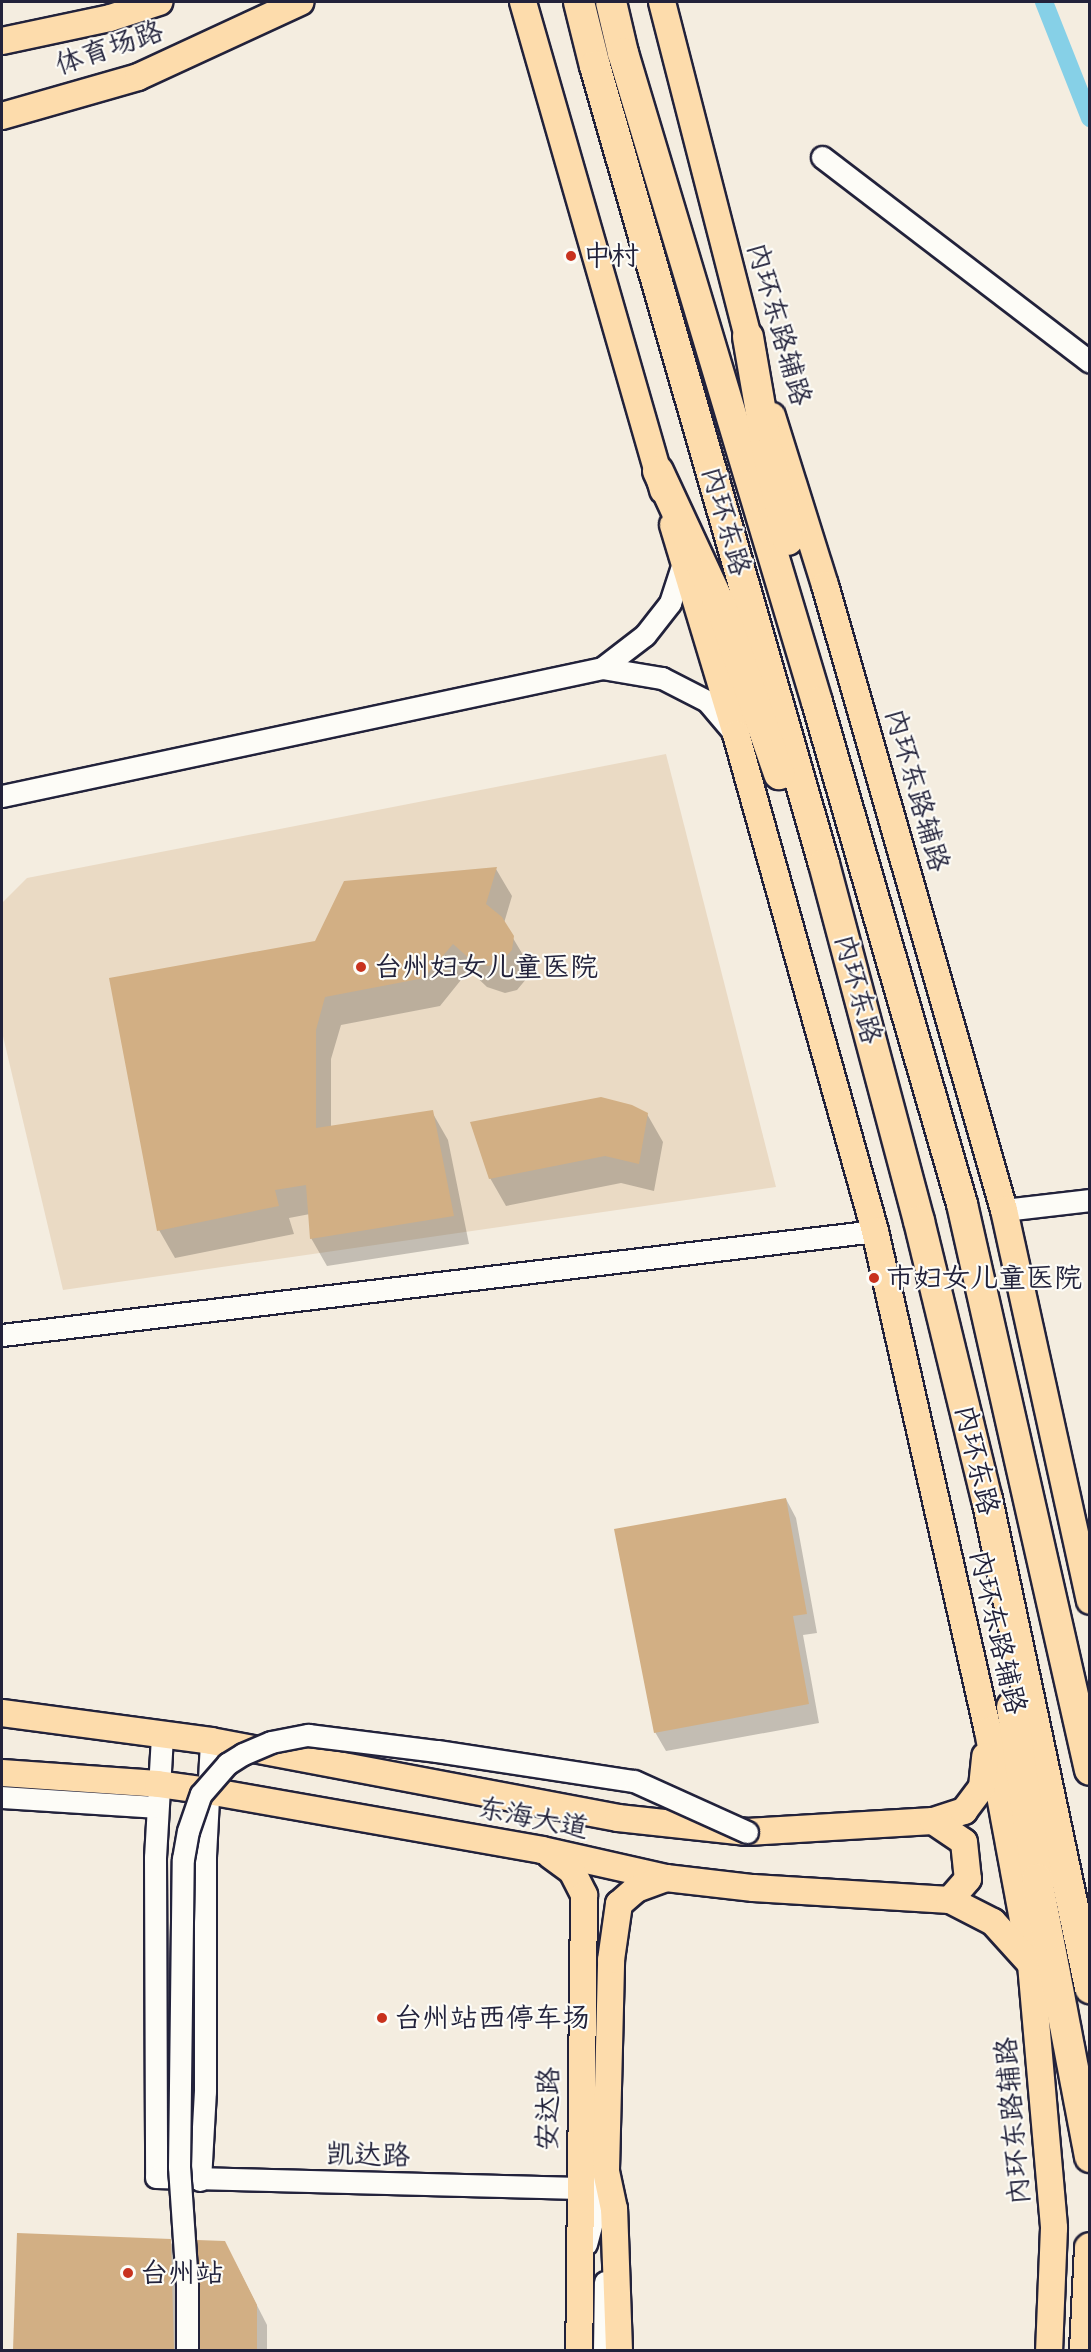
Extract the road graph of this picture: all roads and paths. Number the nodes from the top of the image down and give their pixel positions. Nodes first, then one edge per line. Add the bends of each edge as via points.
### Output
1 (159, 2) edge
2 (300, 2) edge
3 (523, 2) edge
4 (579, 2) edge
5 (611, 2) edge
6 (662, 2) edge
7 (530, 14) edge
8 (2, 41) edge
9 (2, 116) edge
10 (822, 157) dead end
11 (748, 337) junction
12 (1089, 362) edge
13 (658, 471) junction
14 (683, 563) junction
15 (602, 668) junction
16 (817, 702) junction
17 (736, 734) junction
18 (2, 796) edge
19 (824, 864) junction
20 (1089, 1200) edge
21 (1004, 1210) junction
22 (875, 1231) junction
23 (2, 1335) edge
24 (987, 1498) junction
25 (1043, 1561) junction
26 (1089, 1601) edge
27 (1089, 1711) edge
28 (2, 1713) edge
29 (988, 1731) junction
30 (162, 1736) junction
31 (211, 1741) junction
32 (1089, 1770) edge
33 (2, 1773) edge
34 (208, 1791) junction
35 (157, 1795) junction
36 (2, 1797) edge
37 (933, 1821) junction
38 (747, 1832) junction
39 (542, 1850) junction
40 (666, 1878) junction
41 (950, 1900) junction
42 (1031, 1964) junction
43 (1089, 1988) edge
44 (1089, 2157) edge
45 (179, 2167) junction
46 (606, 2170) junction
47 (200, 2180) junction
48 (579, 2188) junction
49 (1089, 2248) edge
50 (580, 2267) junction
51 (174, 2350) edge
52 (187, 2350) edge
53 (579, 2350) edge
54 (604, 2350) edge
55 (619, 2350) edge
56 (1049, 2350) edge
57 (1085, 2350) edge

1 - 8 main road, 体育场路 via 110,18
2 - 9 main road, 体育场路 via 138,77
3 - 7 main road
4 - 19 highway, 内环东路
5 - 16 highway, 内环东路
6 - 11 main road, 内环东路辅路
7 - 13 main road
10 - 12 street
11 - 16 highway via 768,453 800,592
11 - 21 main road, 内环东路辅路 via 825,585
13 - 14 main road
13 - 19 highway via 721,607 783,786
14 - 15 street via 670,603 645,635
14 - 17 main road, 内环东路辅路
15 - 17 street via 662,678 707,701
15 - 18 street
16 - 25 highway, 内环东路 via 962,1204
17 - 22 main road, 内环东路辅路
19 - 24 highway, 内环东路 via 919,1221
20 - 21 street
21 - 26 main road, 内环东路辅路
22 - 23 street
22 - 29 main road, 内环东路辅路
24 - 43 highway, 内环东路
24 - 44 highway via 1005,1663 1037,1880
25 - 27 highway
25 - 32 highway, 内环东路
28 - 30 main road, 东海大道
29 - 37 main road, 东海大道 via 982,1786 964,1811
29 - 42 main road, 内环东路辅路
30 - 31 main road, 东海大道
30 - 35 street
31 - 34 street
31 - 38 main road, 东海大道 via 618,1818
33 - 35 main road, 东海大道
34 - 35 main road, 东海大道
34 - 39 main road, 东海大道
34 - 47 street via 205,2091
35 - 36 street
35 - 47 street, 凯达路 via 156,2177
37 - 38 main road, 东海大道
37 - 41 main road via 964,1842 968,1880
38 - 45 street, bridge via 634,1781 308,1735 271,1742 243,1754 227,1764 201,1794 183,1859
39 - 40 main road, 东海大道
39 - 48 main road, 安达路 via 572,1871 584,1895
40 - 41 main road, 东海大道 via 753,1888
40 - 46 main road, 安达路 via 636,1889 620,1904 611,1960
41 - 42 main road, 东海大道 via 993,1922
42 - 56 main road, 内环东路辅路 via 1054,2228
45 - 51 street, bridge
45 - 52 street, bridge
46 - 50 street
46 - 54 street
46 - 55 main road, 安达路 via 614,2209
47 - 48 street, 凯达路
48 - 50 main road, 安达路
49 - 57 highway
50 - 53 main road, 安达路

